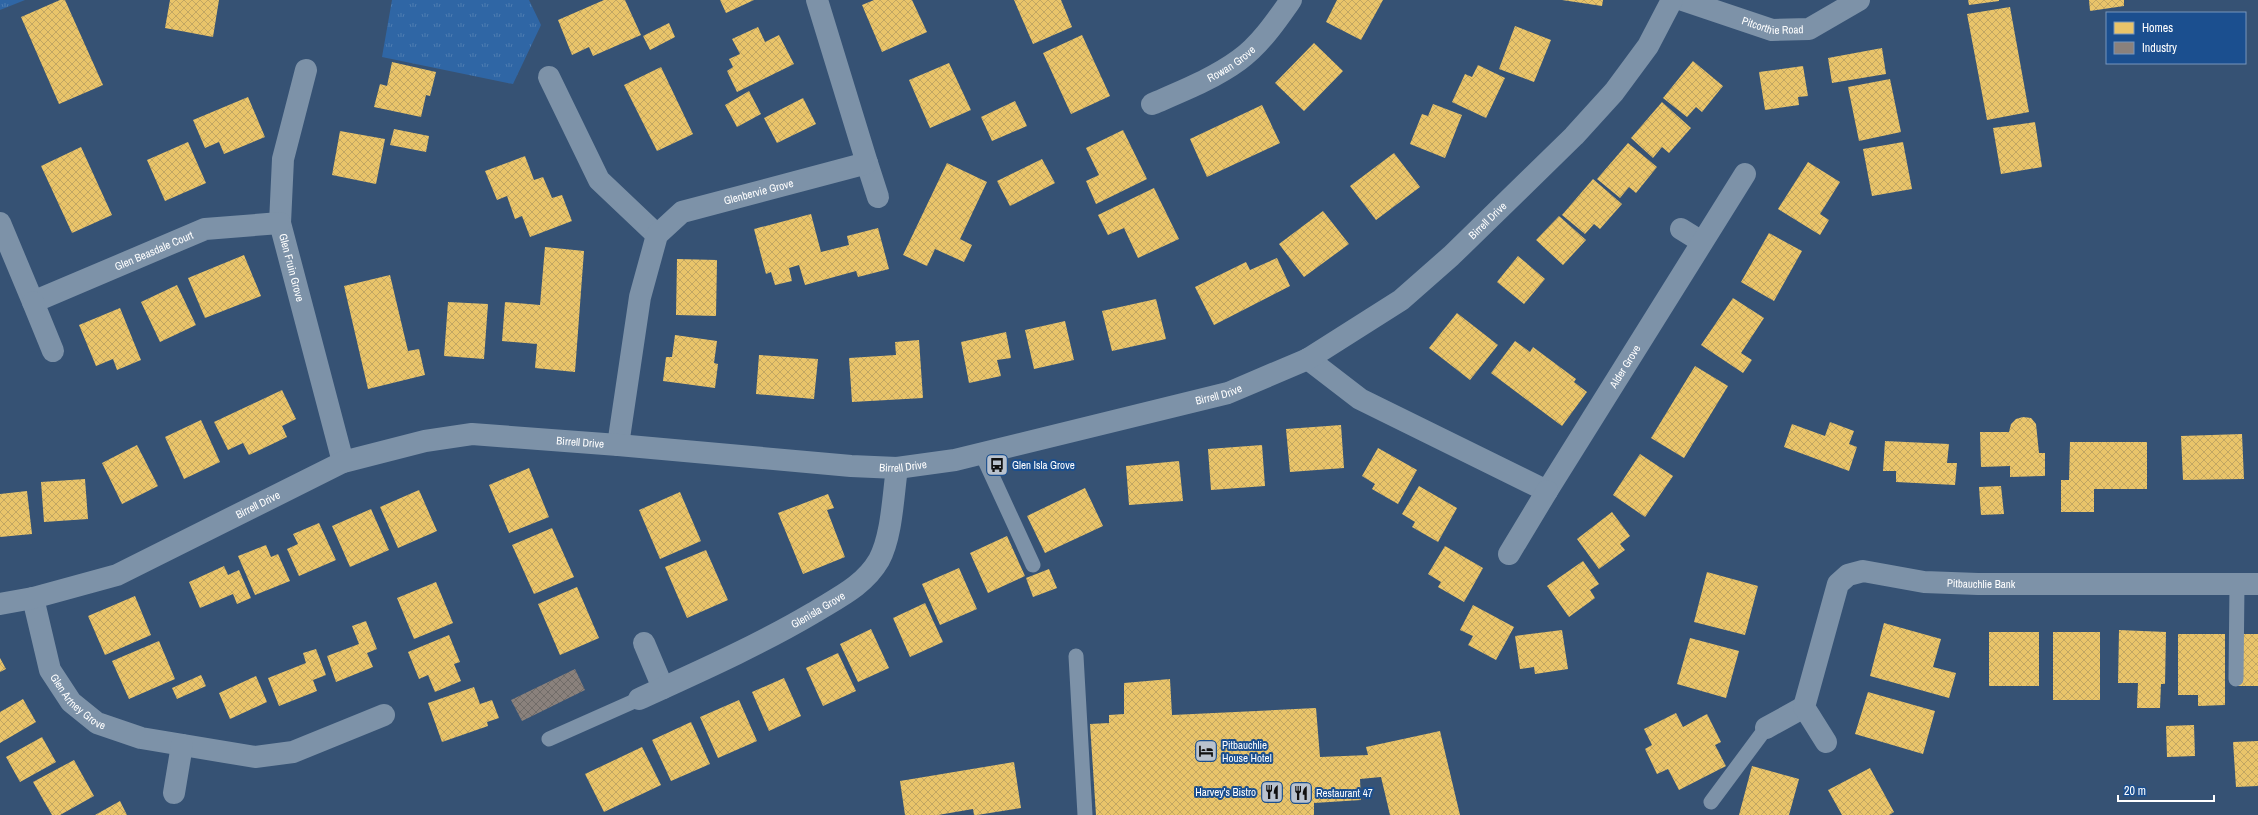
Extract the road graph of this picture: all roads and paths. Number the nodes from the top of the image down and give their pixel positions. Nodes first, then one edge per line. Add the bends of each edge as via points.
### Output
1 (817, 0) edge
2 (1291, 0) edge
3 (1672, 0) edge
4 (1683, 0) edge
5 (1859, 0) edge
6 (306, 70) dead end
7 (549, 77) dead end
8 (1152, 104) dead end
9 (867, 163) junction
10 (1745, 174) dead end
11 (878, 197) dead end
12 (0, 223) edge
13 (280, 223) junction
14 (1681, 229) dead end
15 (657, 235) junction
16 (1702, 242) junction
17 (33, 302) junction
18 (53, 352) dead end
19 (1308, 359) junction
20 (618, 444) junction
21 (982, 454) junction
22 (343, 462) junction
23 (897, 468) junction
24 (1547, 491) junction
25 (1509, 554) dead end
26 (1033, 565) dead end
27 (2237, 584) junction
28 (2258, 584) edge
29 (33, 598) junction
30 (0, 604) edge
31 (644, 642) dead end
32 (1076, 656) dead end
33 (2236, 679) dead end
34 (663, 688) junction
35 (639, 699) joint
36 (1804, 707) junction
37 (384, 715) dead end
38 (1766, 728) joint
39 (549, 739) dead end
40 (1826, 742) dead end
41 (182, 745) junction
42 (174, 793) dead end
43 (1711, 802) dead end
44 (1085, 815) edge

1 - 9 street
2 - 8 street, Rowan Grove via 1270,29 1240,60 1206,80
3 - 19 street, Birrell Drive via 1648,46 1614,92 1509,201 1401,300
4 - 5 street, Pitcorthie Road via 1772,30 1809,29
6 - 13 street, Glen Fruin Grove via 283,159
7 - 15 street via 599,180
9 - 11 street
9 - 15 street, Glenbervie Grove via 682,212
10 - 16 street, Alder Grove
12 - 17 street
13 - 17 street, Glen Beasdale Court via 205,229
13 - 22 street, Glen Fruin Grove
14 - 16 street
15 - 20 street via 640,297
16 - 24 street, Alder Grove
17 - 18 street
19 - 21 street, Birrell Drive via 1228,393
19 - 24 street via 1360,399
20 - 22 street, Birrell Drive via 472,434 425,441
20 - 23 street, Birrell Drive
21 - 23 street, Birrell Drive
21 - 26 lane
22 - 29 street, Birrell Drive via 117,575
23 - 34 street, Glenisla Grove via 887,539 879,560 866,578 848,592 771,638
24 - 25 street, Alder Grove
27 - 28 street, Pitbauchlie Bank
27 - 33 lane
27 - 36 street, Pitbauchlie Bank via 1978,584 1924,582 1863,571 1848,575 1838,584
29 - 30 street, Birrell Drive
29 - 41 street, Glen Artney Grove via 50,670 71,702 97,724 141,738
31 - 34 street
32 - 44 lane
34 - 35 street, Glenisla Grove
35 - 39 lane
36 - 38 street
36 - 40 street
37 - 41 street, Glen Artney Grove via 294,752 255,757
38 - 43 lane
41 - 42 street

